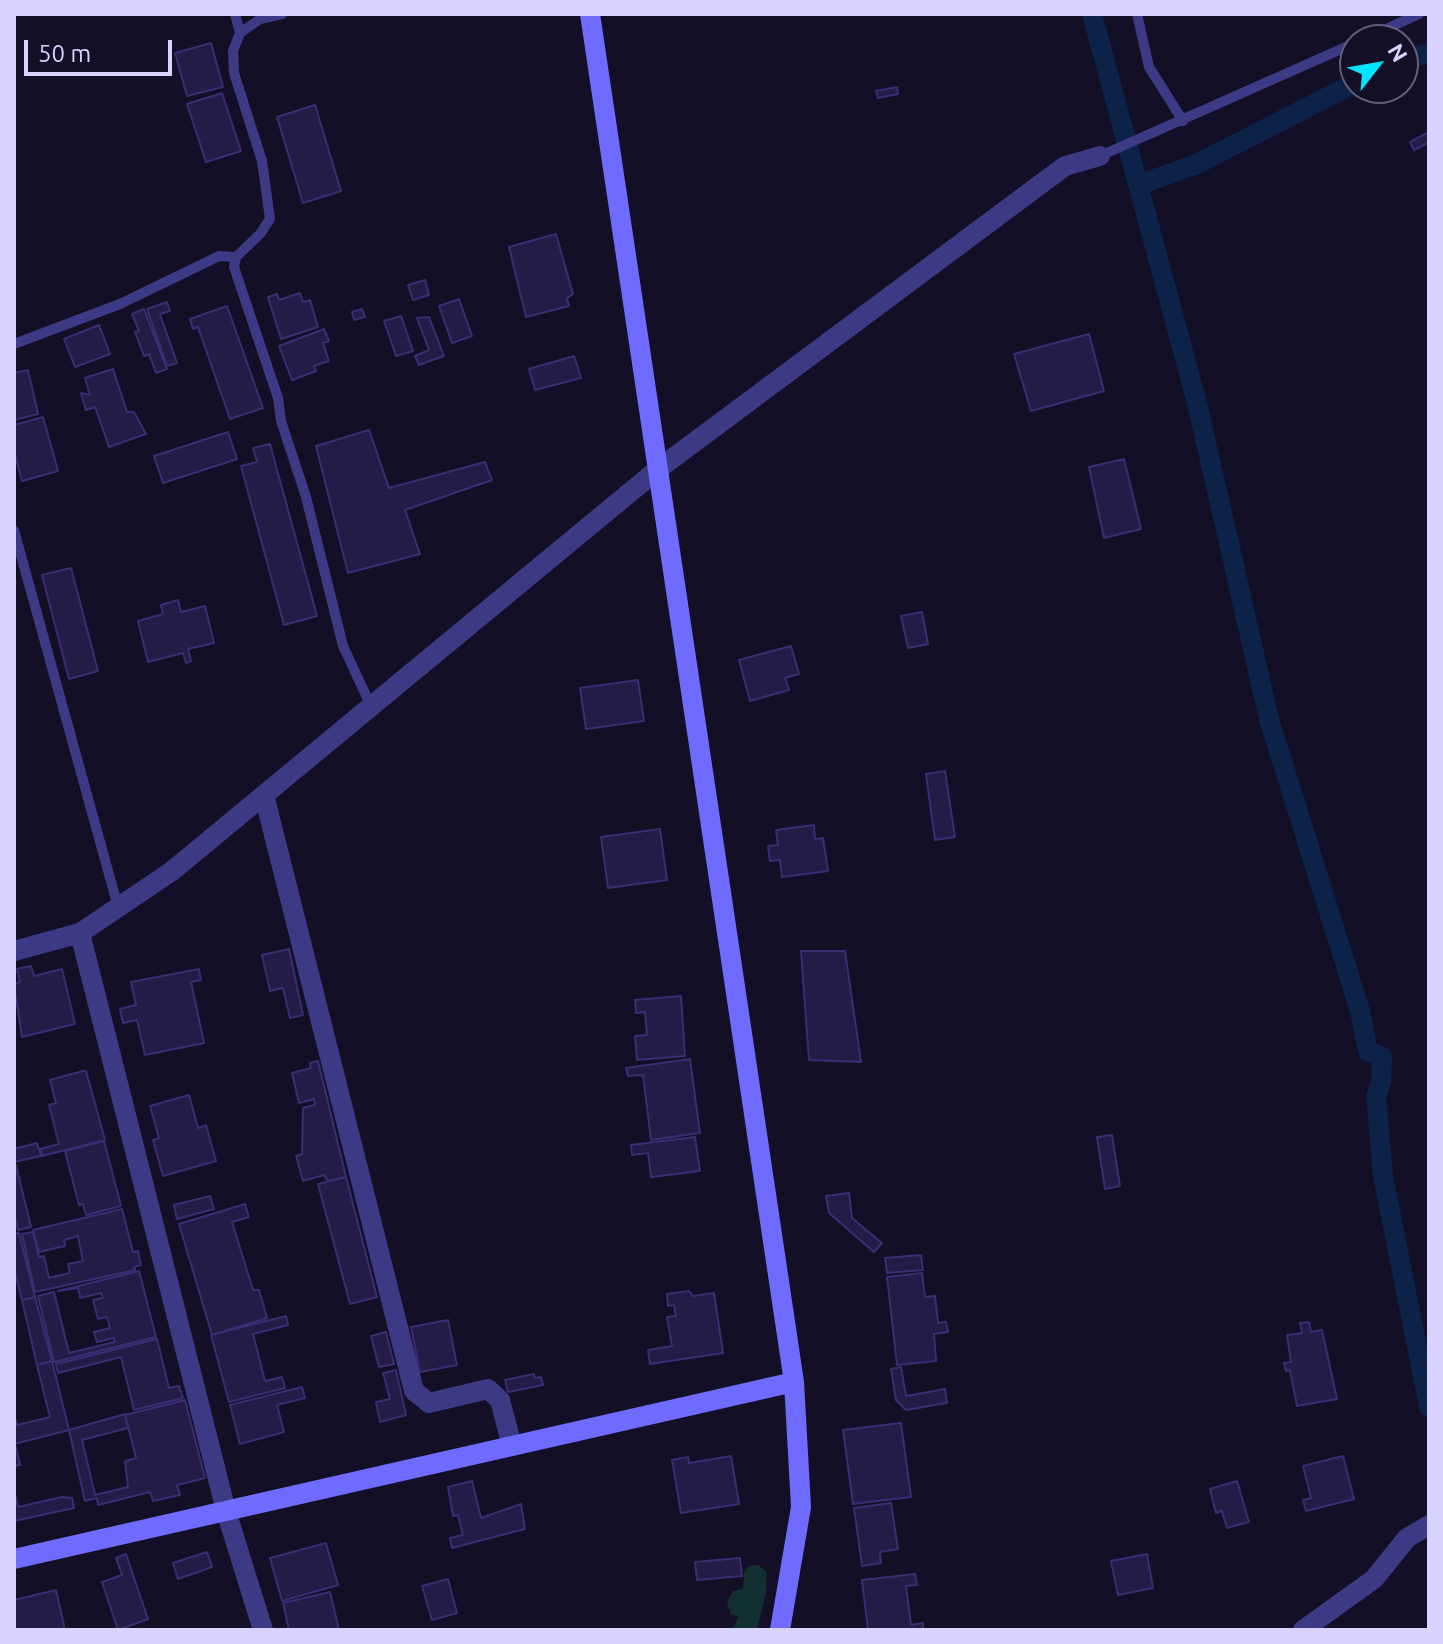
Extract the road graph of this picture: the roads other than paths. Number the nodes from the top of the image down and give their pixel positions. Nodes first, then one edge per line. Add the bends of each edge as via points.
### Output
1 (235, 14) edge
2 (282, 14) edge
3 (590, 14) edge
4 (1137, 14) edge
5 (1419, 14) edge
6 (1397, 24) edge
7 (240, 33) junction
8 (1339, 50) edge
9 (1180, 123) junction
10 (1100, 156) joint
11 (236, 257) junction
12 (14, 344) edge
13 (657, 470) junction
14 (14, 530) edge
15 (371, 706) junction
16 (264, 795) junction
17 (118, 907) junction
18 (80, 933) junction
19 (14, 951) edge
20 (794, 1382) junction
21 (512, 1446) junction
22 (226, 1511) junction
23 (1426, 1526) edge
24 (14, 1559) edge
25 (263, 1630) edge
26 (780, 1630) edge
27 (1303, 1630) edge

1 - 7 lane
2 - 7 lane via 260,19
3 - 13 street
4 - 9 lane via 1149,67
5 - 6 lane
7 - 11 lane via 233,51 234,73 262,161 270,219
8 - 9 lane
9 - 10 lane
10 - 13 street via 1065,166
11 - 12 lane via 219,256 120,304
11 - 15 lane via 234,267 278,398 343,646
13 - 15 street
13 - 20 street
14 - 17 lane
15 - 16 street
16 - 17 street via 172,871
16 - 21 street via 414,1391 429,1403 488,1389 500,1400
17 - 18 street
18 - 19 street
18 - 22 street
20 - 21 street
20 - 26 street via 801,1507
21 - 22 street
22 - 24 street
22 - 25 street
23 - 27 street via 1407,1538 1374,1579

